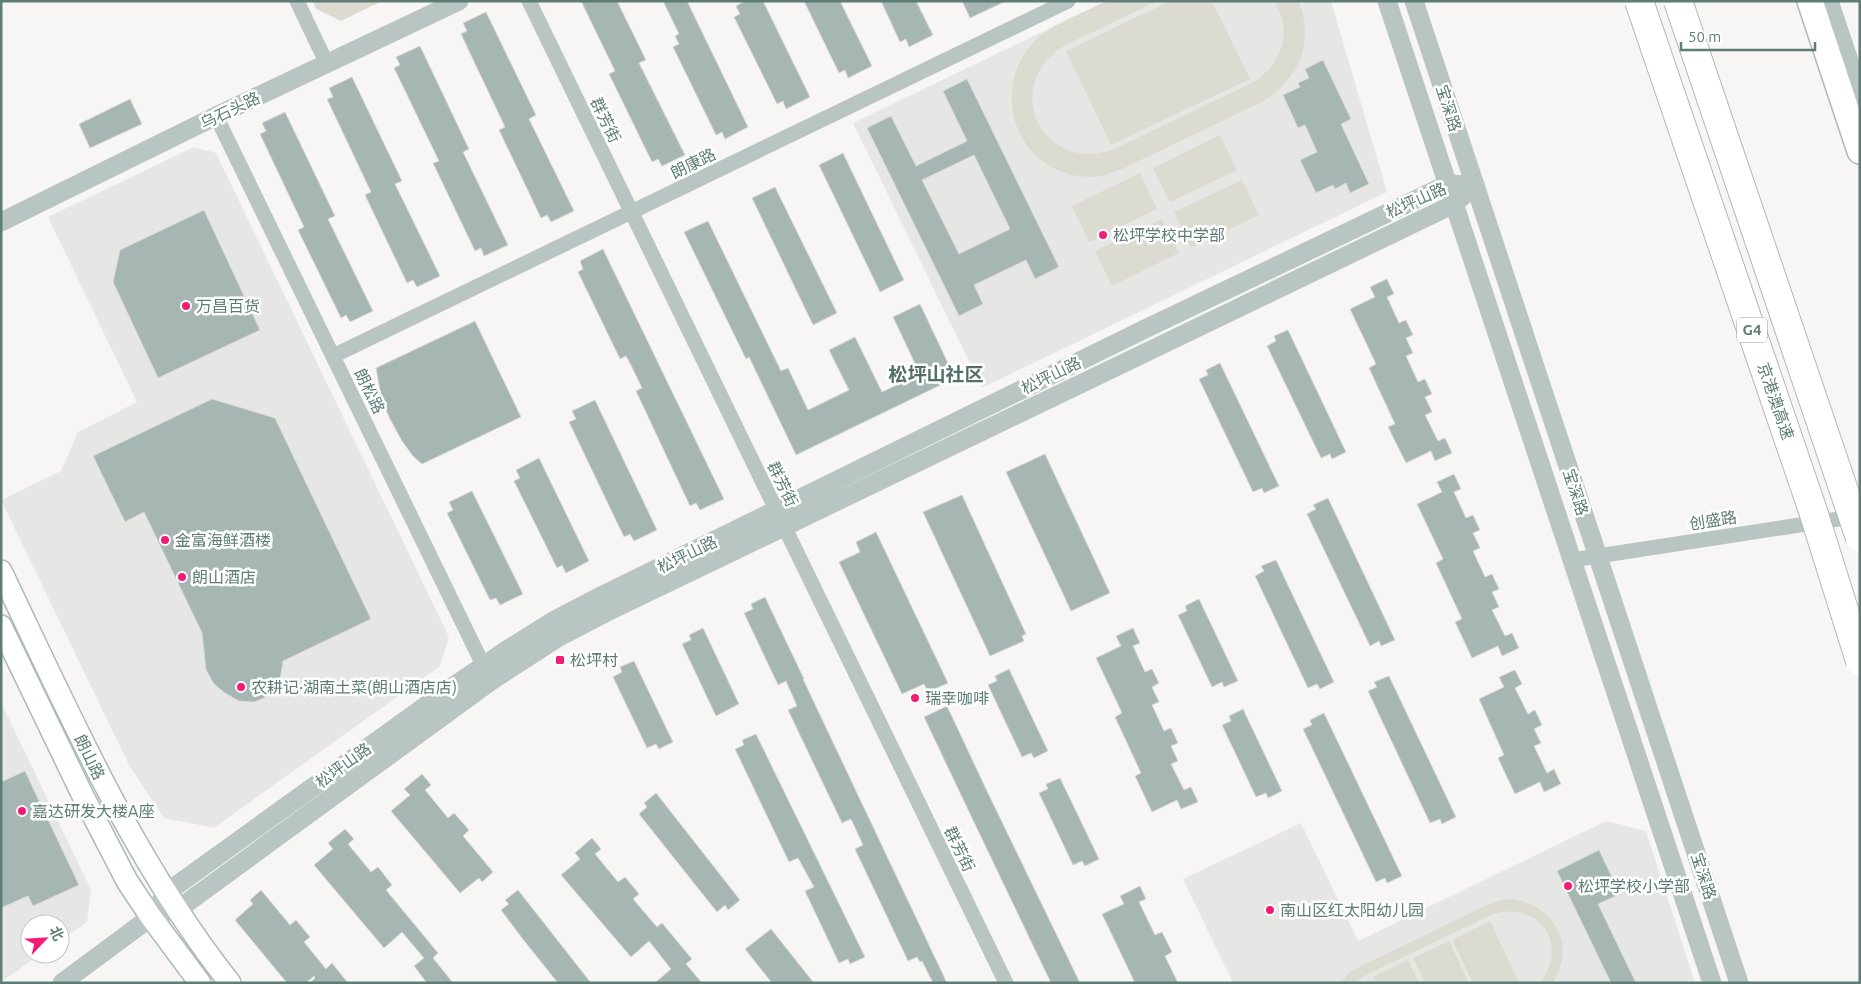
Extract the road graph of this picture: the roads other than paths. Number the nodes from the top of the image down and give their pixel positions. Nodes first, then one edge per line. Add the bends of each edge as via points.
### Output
1 (297, 1) edge
2 (459, 1) edge
3 (529, 1) edge
4 (1068, 1) edge
5 (1387, 1) edge
6 (1414, 1) edge
7 (1639, 1) edge
8 (1678, 1) edge
9 (1810, 1) edge
10 (1829, 1) edge
11 (327, 64) junction
12 (1860, 93) edge
13 (216, 116) junction
14 (1860, 151) edge
15 (1448, 184) junction
16 (1475, 185) junction
17 (1454, 204) junction
18 (632, 212) junction
19 (1, 222) edge
20 (333, 356) junction
21 (1860, 515) edge
22 (780, 518) junction
23 (1860, 538) edge
24 (1598, 556) junction
25 (1572, 560) junction
26 (1, 571) edge
27 (1, 626) edge
28 (1860, 661) edge
29 (488, 673) junction
30 (172, 901) junction
31 (151, 917) junction
32 (62, 983) edge
33 (200, 983) edge
34 (230, 983) edge
35 (1006, 983) edge
36 (1712, 983) edge
37 (1739, 983) edge

1 - 11 street
2 - 11 street, 乌石头路
3 - 18 street, 群芳街
4 - 18 street, 朗康路
5 - 15 street, 宝深路
6 - 16 street, 宝深路
7 - 28 highway, 京港澳高速 / G4, bridge via 1814,511
8 - 23 highway, G4, bridge
9 - 14 highway
10 - 12 street
11 - 13 street, 乌石头路
13 - 19 street, 乌石头路
13 - 20 street, 朗松路
15 - 16 street, 松坪山路
15 - 17 street, 宝深路
15 - 22 street, 松坪山路 via 1147,328
16 - 17 street, 松坪山路
16 - 24 street, 宝深路
17 - 22 street, 松坪山路
17 - 25 street, 宝深路
18 - 20 street, 朗康路
18 - 22 street, 群芳街
20 - 29 street, 朗松路
21 - 24 street, 创盛路
22 - 29 street, 松坪山路 via 520,661
22 - 35 street, 群芳街
24 - 25 street, 创盛路
24 - 37 street, 宝深路
25 - 36 street, 宝深路
26 - 30 main road, 朗山路 via 104,785
27 - 31 main road, 朗山路 via 82,796 127,880
29 - 30 street, 松坪山路
30 - 31 street, 松坪山路
30 - 34 main road, 朗山路
31 - 32 street, 松坪山路
31 - 33 main road, 朗山路

